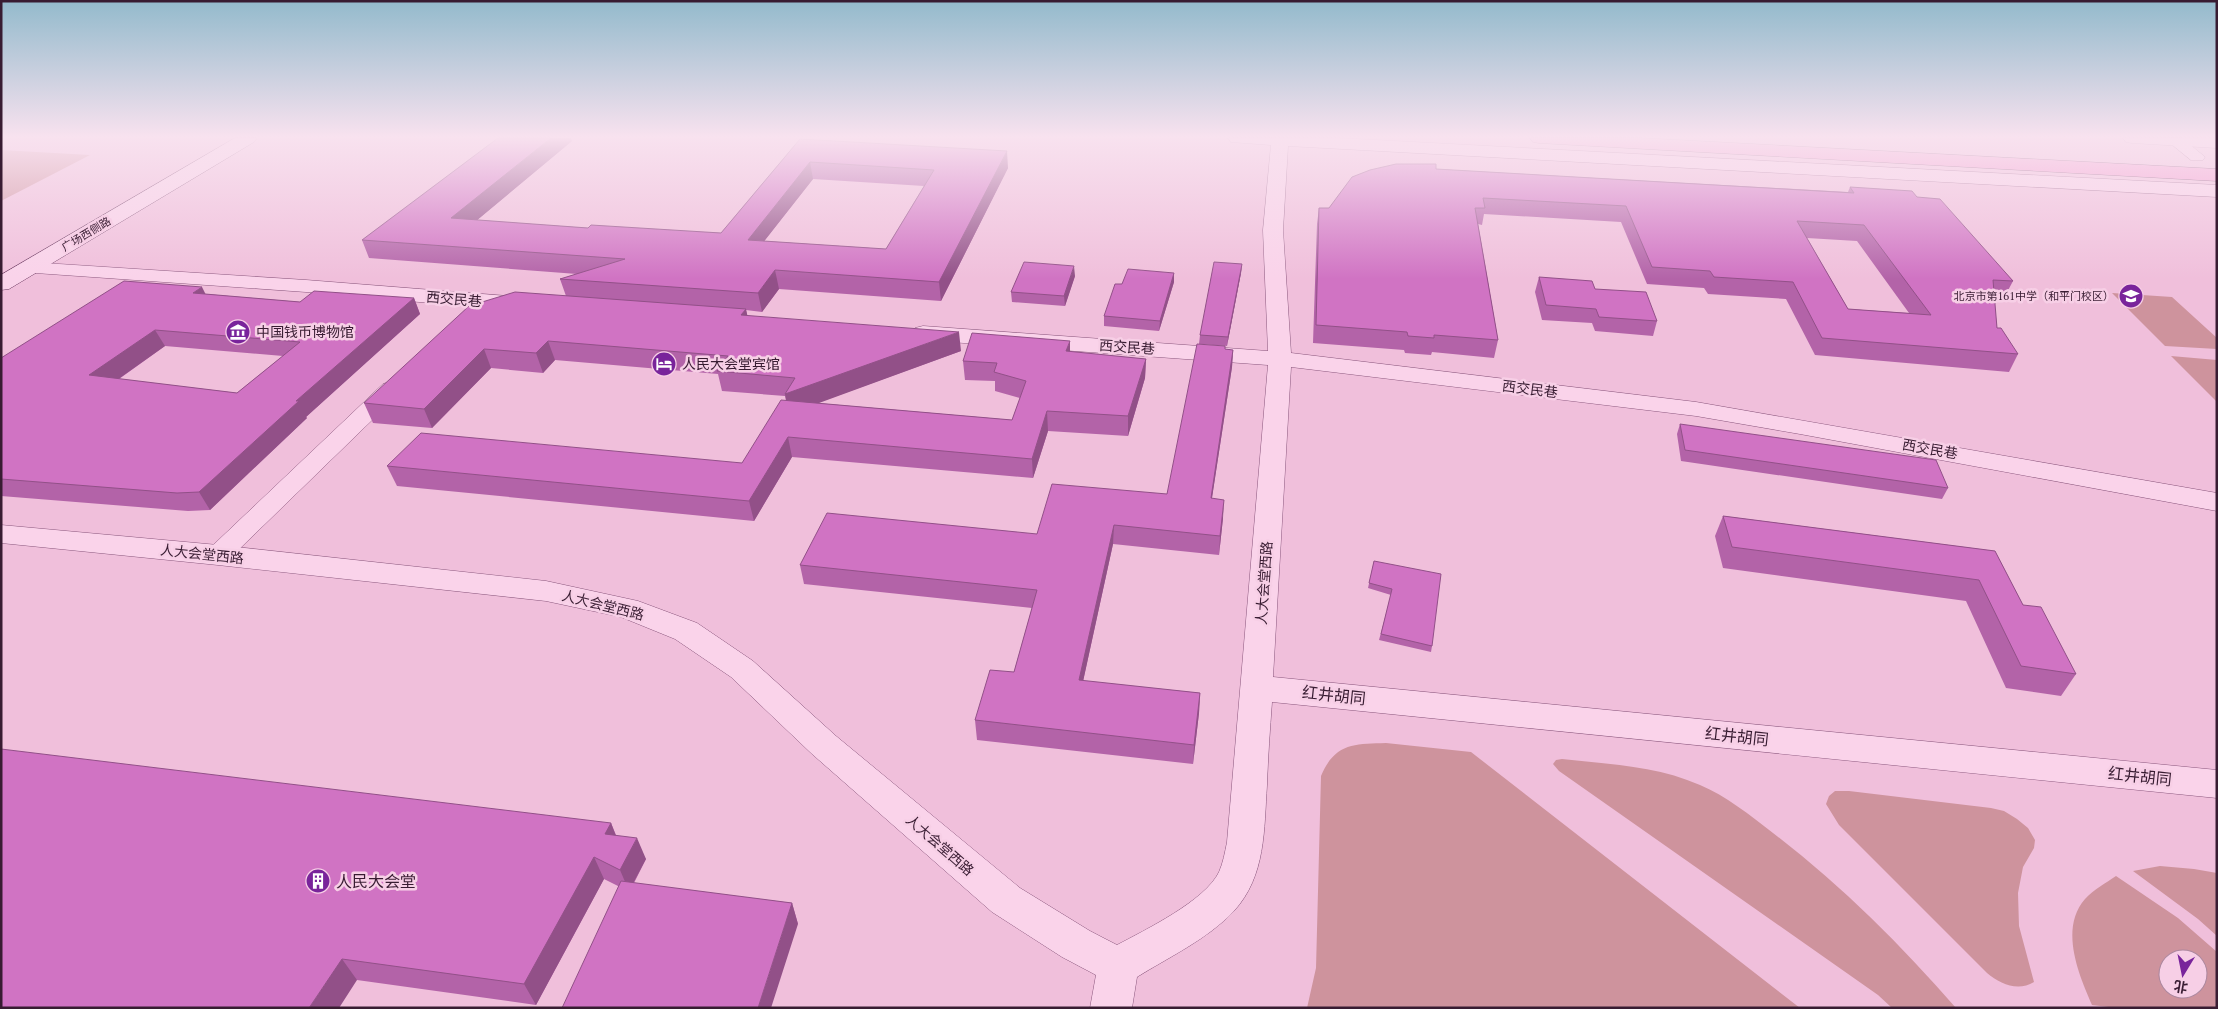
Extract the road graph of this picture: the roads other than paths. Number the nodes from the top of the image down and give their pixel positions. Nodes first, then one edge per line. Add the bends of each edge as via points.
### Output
1 (168, 185) edge
2 (1276, 185) edge
3 (2110, 185) edge
4 (2217, 191) edge
5 (28, 268) junction
6 (1, 284) edge
7 (483, 302) junction
8 (543, 306) edge
9 (462, 322) edge
10 (900, 331) edge
11 (1280, 359) junction
12 (404, 377) edge
13 (2217, 502) edge
14 (1, 534) edge
15 (218, 555) junction
16 (1257, 688) junction
17 (2217, 784) edge
18 (1118, 966) junction
19 (1111, 1008) edge

1 - 5 street, 广场西侧路
2 - 11 street, 人大会堂西路 via 1273,230
3 - 4 street
5 - 6 street, 广场西侧路
5 - 7 street, 西交民巷 via 306,286
7 - 8 street, 西交民巷
7 - 9 street
10 - 11 street, 西交民巷
11 - 13 street, 西交民巷 via 1749,417
11 - 16 street, 人大会堂西路
12 - 15 street
14 - 15 street, 人大会堂西路
15 - 18 street, 人大会堂西路 via 546,590 627,608 686,630 742,669 824,745 1006,900
16 - 17 street, 红井胡同
16 - 18 street, 人大会堂西路 via 1245,842 1237,875 1228,891 1198,918
18 - 19 street

